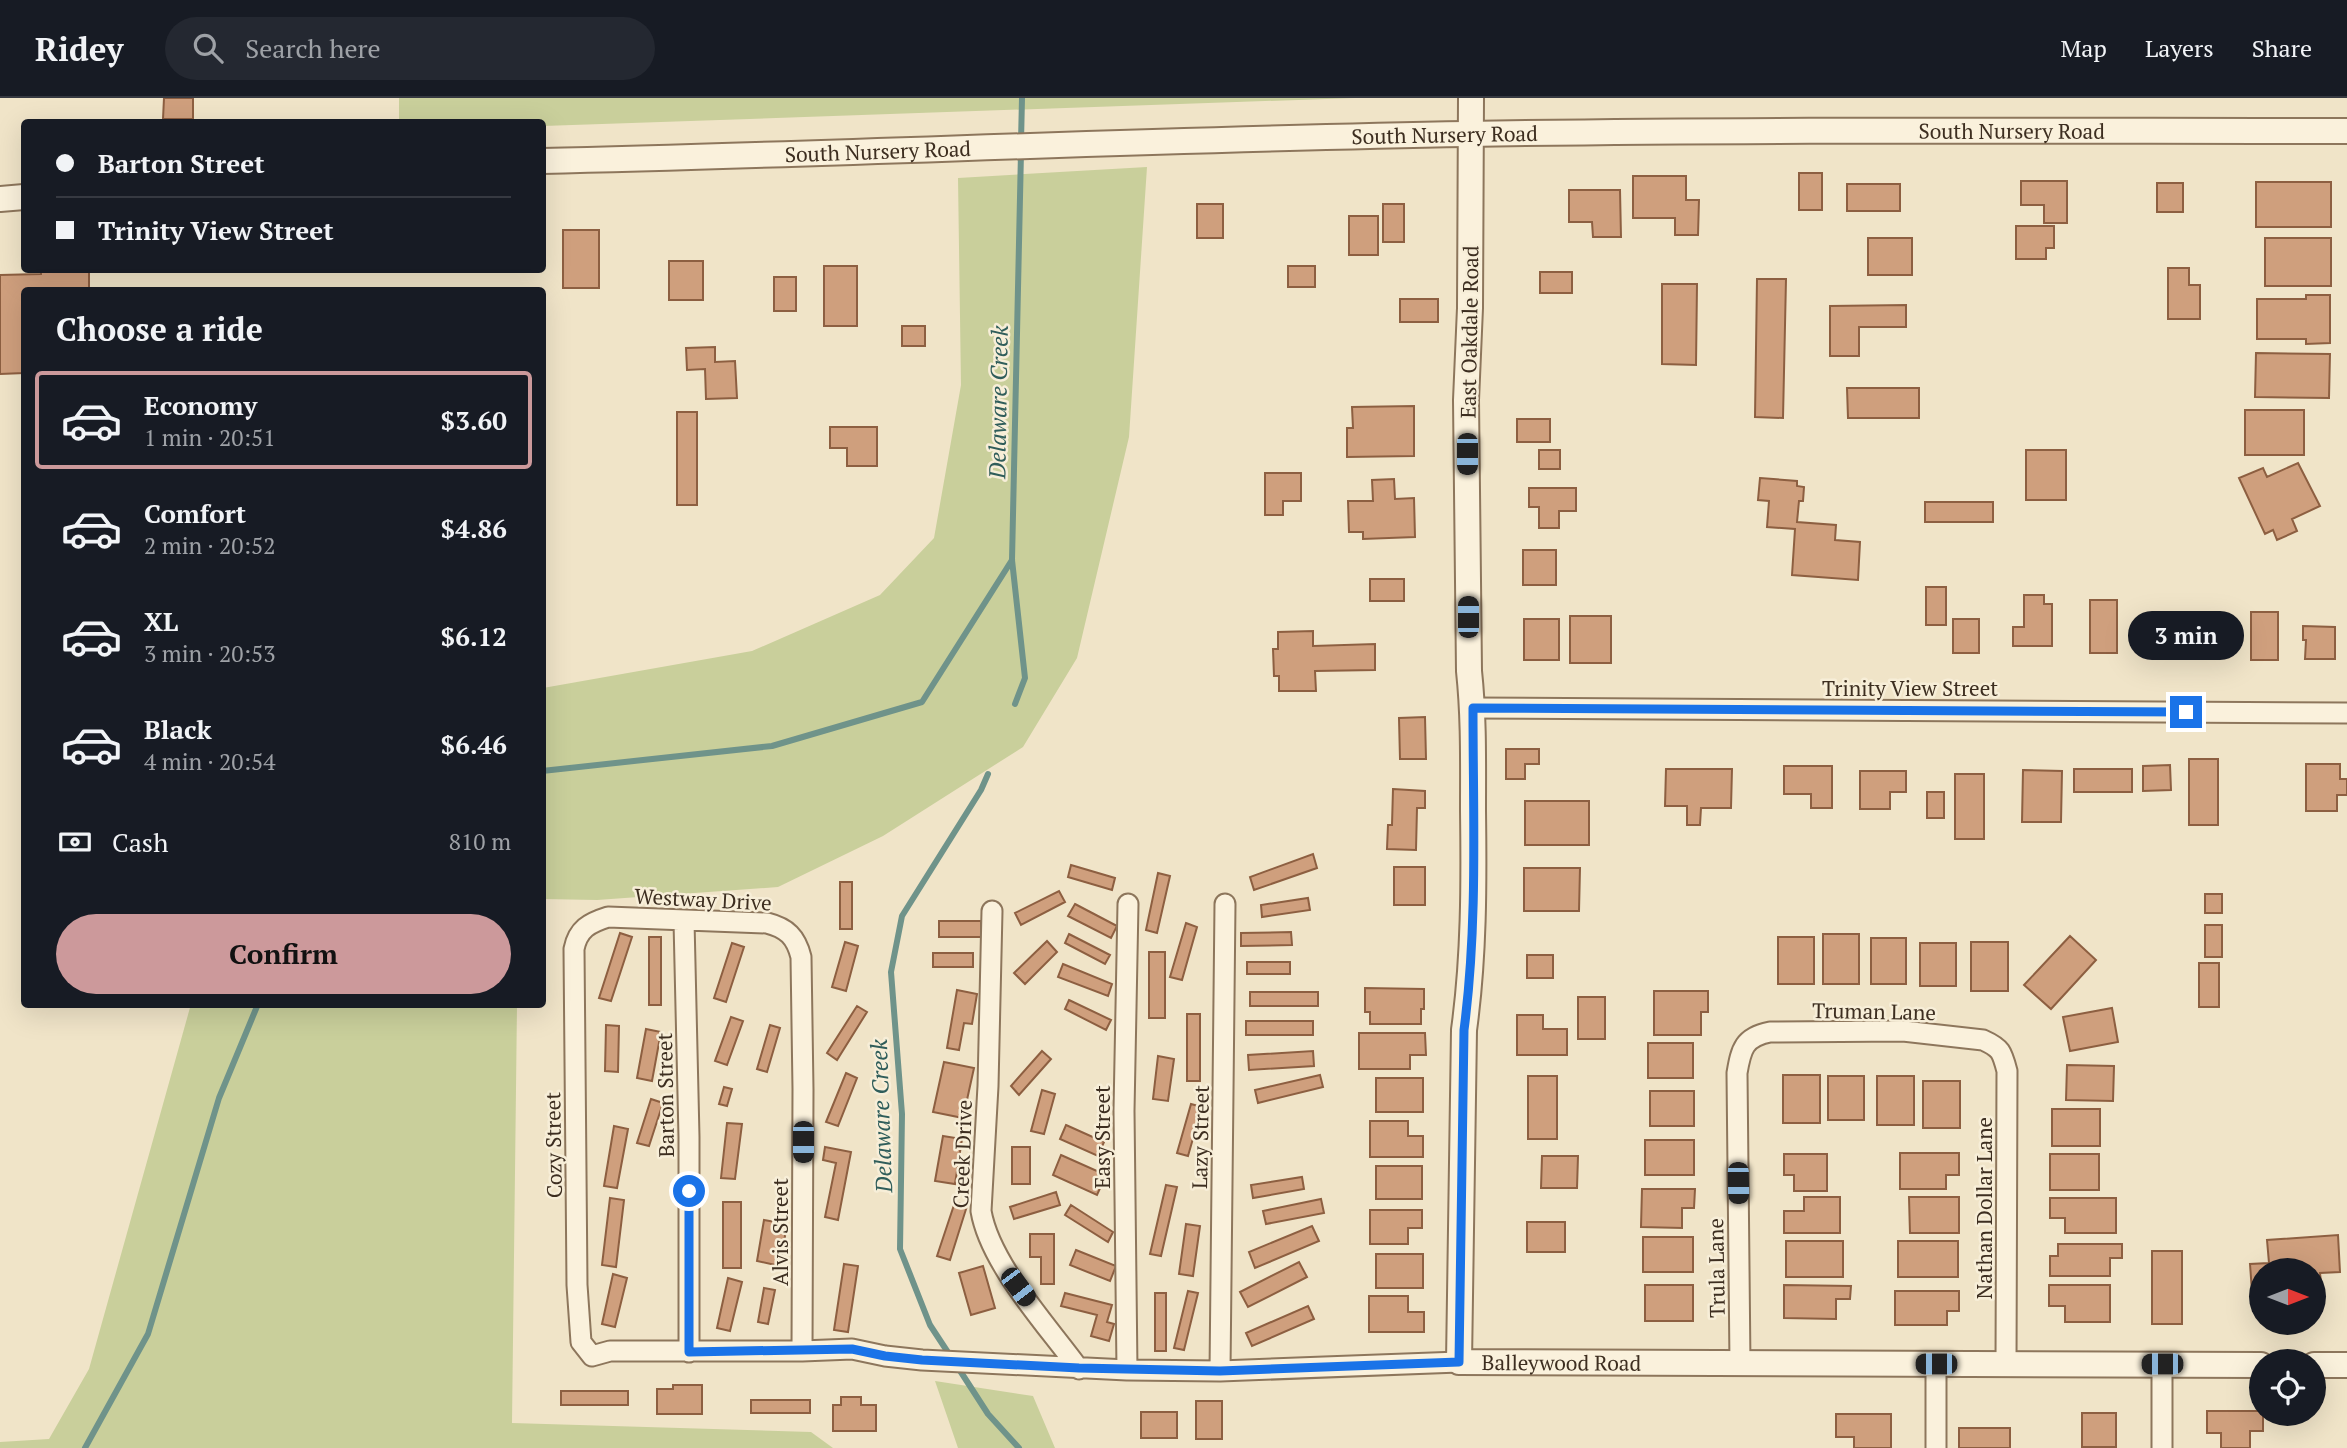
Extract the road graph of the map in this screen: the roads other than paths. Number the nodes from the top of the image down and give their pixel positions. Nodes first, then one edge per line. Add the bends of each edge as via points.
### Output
1 (1471, 98) edge
2 (2347, 131) edge
3 (1471, 134) junction
4 (546, 161) edge
5 (21, 197) edge
6 (0, 199) edge
7 (1473, 708) junction
8 (2347, 713) edge
9 (1128, 904) dead end
10 (1225, 904) dead end
11 (992, 911) dead end
12 (597, 920) joint
13 (684, 921) junction
14 (798, 946) joint
15 (1744, 1046) joint
16 (2003, 1053) joint
17 (610, 1351) joint
18 (802, 1351) junction
19 (689, 1352) junction
20 (1459, 1362) junction
21 (1740, 1364) junction
22 (1936, 1364) junction
23 (2006, 1364) junction
24 (2162, 1364) junction
25 (2249, 1365) edge
26 (2326, 1365) edge
27 (2347, 1365) edge
28 (1079, 1368) junction
29 (1127, 1370) junction
30 (1220, 1371) junction
31 (1936, 1448) edge
32 (2162, 1448) edge

1 - 3 street, East Oakdale Road
2 - 3 street, South Nursery Road
3 - 4 street, South Nursery Road
3 - 7 street, East Oakdale Road via 1466,400
5 - 6 street
7 - 8 street, Trinity View Street
7 - 20 street, East Oakdale Road via 1474,889 1463,1057
9 - 29 street, Easy Street via 1124,1111
10 - 30 street, Lazy Street
11 - 28 street, Creek Drive via 981,1211 985,1231 1003,1266
12 - 13 street, Westway Drive
12 - 17 street, Cozy Street via 585,926 574,949 577,1285 581,1342 592,1356
13 - 14 street, Westway Drive via 767,923 782,927
13 - 19 street, Barton Street
14 - 18 street, Alvis Street via 803,1089
15 - 16 street, Truman Lane via 1755,1035 1770,1032 1903,1031 1983,1040
15 - 21 street, Trula Lane via 1737,1073
16 - 23 street, Nathan Dollar Lane via 2007,1071
17 - 19 street, Balleywood Road
18 - 19 street, Balleywood Road
18 - 28 street, Balleywood Road via 852,1349 922,1360
20 - 21 street, Balleywood Road
20 - 30 street, Balleywood Road
21 - 22 street, Balleywood Road
22 - 23 street, Balleywood Road
22 - 31 street
23 - 24 street, Balleywood Road
24 - 25 street, Balleywood Road
24 - 32 street
26 - 27 street
28 - 29 street, Balleywood Road
29 - 30 street, Balleywood Road

